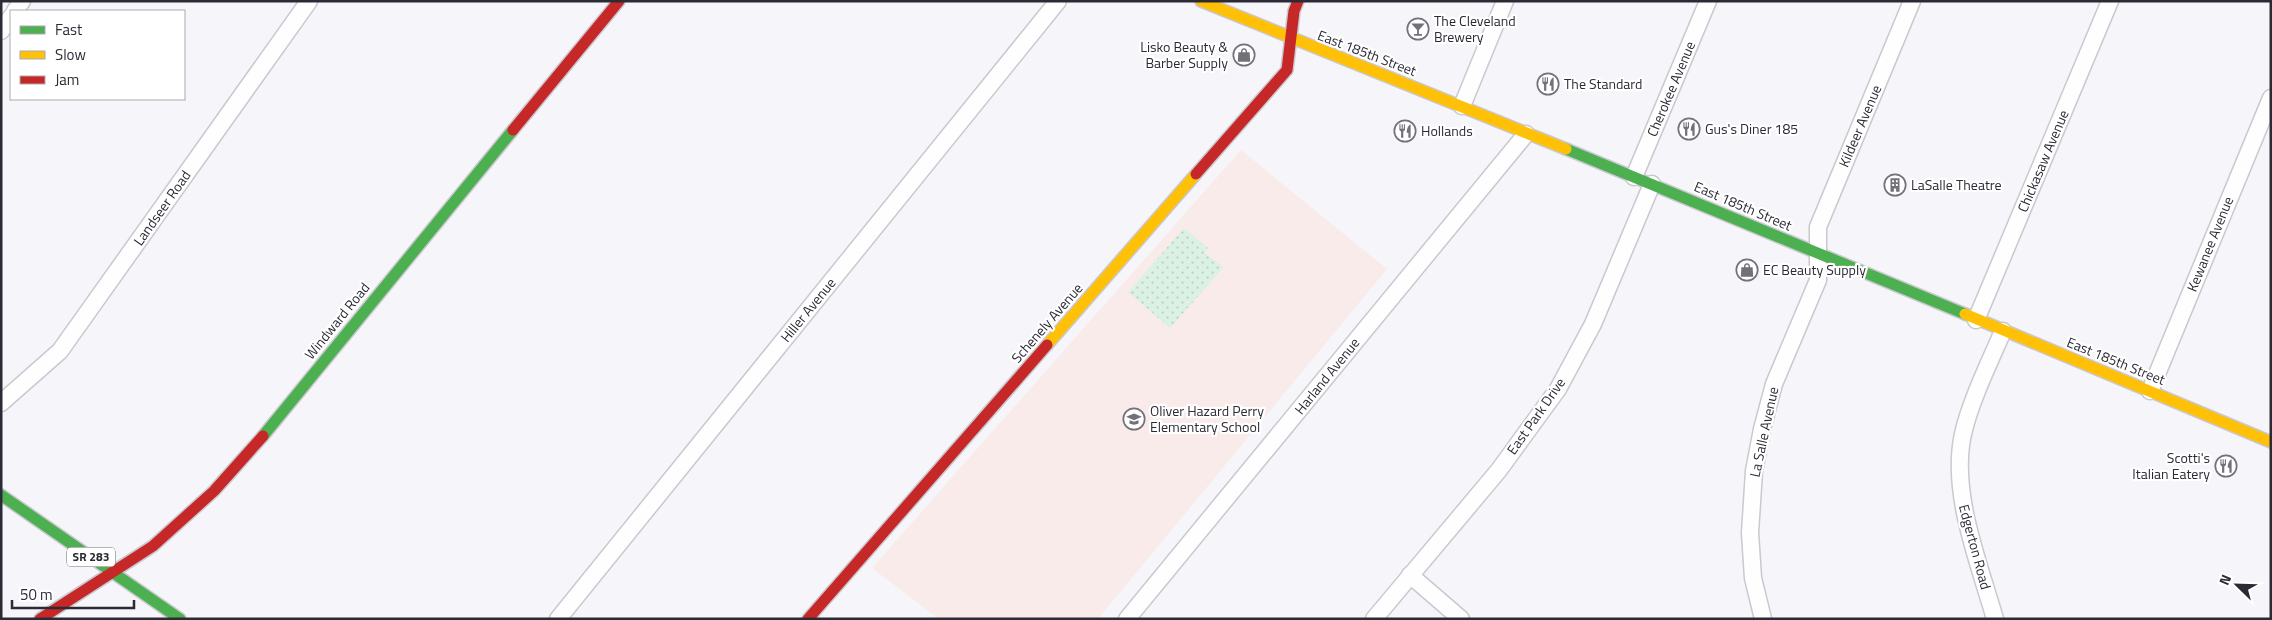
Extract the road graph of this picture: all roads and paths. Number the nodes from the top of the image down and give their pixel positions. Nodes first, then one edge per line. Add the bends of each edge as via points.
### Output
1 (309, 1) edge
2 (618, 1) edge
3 (1058, 1) edge
4 (1201, 1) edge
5 (1298, 1) edge
6 (1505, 1) edge
7 (1708, 1) edge
8 (1912, 1) edge
9 (2110, 1) edge
10 (10, 18) edge
11 (1, 31) edge
12 (1290, 38) junction
13 (2271, 98) edge
14 (1462, 106) junction
15 (1526, 134) junction
16 (1634, 177) junction
17 (1652, 184) junction
18 (1819, 253) junction
19 (1976, 320) junction
20 (2003, 331) junction
21 (2150, 391) junction
22 (1, 403) edge
23 (2271, 442) edge
24 (1, 495) edge
25 (114, 572) junction
26 (1410, 576) junction
27 (40, 619) edge
28 (180, 619) edge
29 (558, 619) edge
30 (808, 619) edge
31 (1127, 619) edge
32 (1374, 619) edge
33 (1461, 619) edge
34 (1763, 619) edge
35 (1995, 619) edge

1 - 22 street, Landseer Road via 60,351
2 - 25 street, Windward Road via 238,466 153,546
3 - 29 street, Hiller Avenue
4 - 12 street, East 185th Street
5 - 12 street, Schenely Avenue
6 - 14 street
7 - 16 street, Cherokee Avenue
8 - 18 street, Kildeer Avenue via 1818,227
9 - 19 street, Chickasaw Avenue
10 - 11 street
12 - 14 street, East 185th Street
12 - 30 street, Schenely Avenue via 1287,70
13 - 21 street, Kewanee Avenue
14 - 15 street, East 185th Street
15 - 16 street, East 185th Street
15 - 31 street, Harland Avenue
16 - 17 street, East 185th Street
17 - 18 street, East 185th Street
17 - 26 street, East Park Drive via 1593,324 1558,389 1499,470
18 - 19 street, East 185th Street
18 - 34 street, La Salle Avenue via 1818,280 1774,384 1754,470 1750,533 1753,578
19 - 20 street, East 185th Street
20 - 21 street, East 185th Street
20 - 35 street, Edgerton Road via 1963,434 1960,482 1965,518
21 - 23 street, East 185th Street
24 - 25 street, SR 283
25 - 27 street, Windward Road
25 - 28 street, SR 283
26 - 32 street, East Park Drive
26 - 33 street

